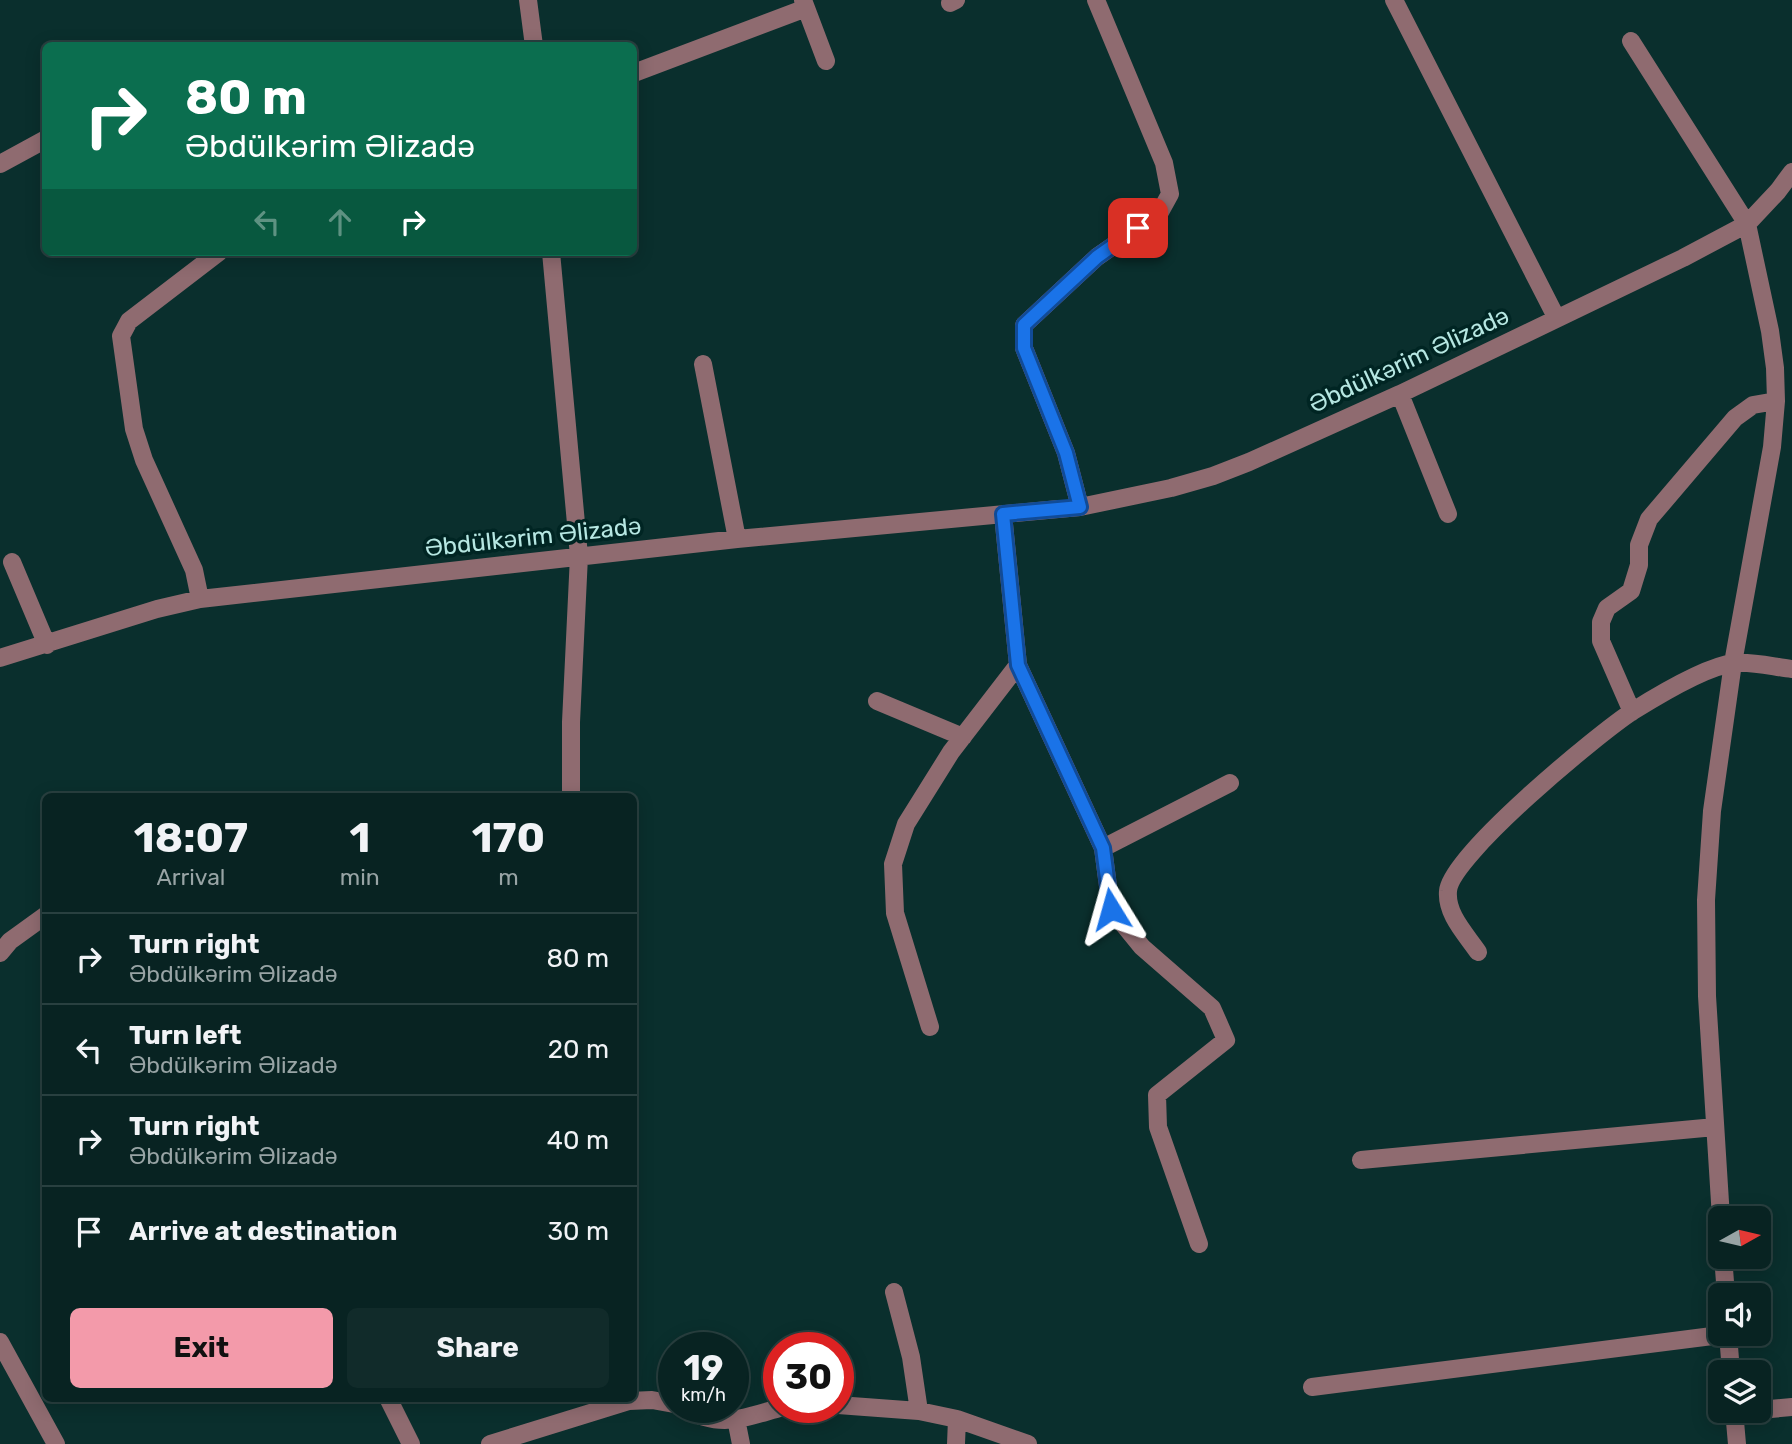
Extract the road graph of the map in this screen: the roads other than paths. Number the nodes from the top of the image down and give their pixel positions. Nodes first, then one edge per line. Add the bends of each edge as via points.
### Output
1 (528, 0) edge
2 (1096, 0) edge
3 (1394, 0) edge
4 (805, 4) edge
5 (1631, 41) dead end
6 (533, 42) edge
7 (826, 61) dead end
8 (637, 72) edge
9 (42, 141) edge
10 (0, 164) edge
11 (1792, 172) edge
12 (1747, 224) junction
13 (214, 256) edge
14 (551, 256) edge
15 (1556, 317) junction
16 (703, 364) dead end
17 (1400, 394) junction
18 (1776, 401) junction
19 (1080, 507) junction
20 (1003, 514) junction
21 (1448, 514) dead end
22 (737, 539) junction
23 (579, 556) junction
24 (12, 562) dead end
25 (200, 599) junction
26 (47, 645) junction
27 (0, 659) edge
28 (1733, 663) junction
29 (1018, 665) junction
30 (1792, 669) edge
31 (877, 701) dead end
32 (1632, 712) junction
33 (963, 737) junction
34 (1230, 783) dead end
35 (571, 793) edge
36 (1103, 848) junction
37 (42, 918) edge
38 (1478, 951) dead end
39 (0, 953) edge
40 (930, 1027) dead end
41 (1715, 1127) junction
42 (1361, 1160) dead end
43 (1720, 1206) edge
44 (1199, 1244) dead end
45 (894, 1292) dead end
46 (1708, 1337) edge
47 (0, 1342) edge
48 (1312, 1387) dead end
49 (637, 1401) edge
50 (658, 1401) edge
51 (390, 1402) edge
52 (626, 1402) edge
53 (854, 1406) edge
54 (1792, 1407) edge
55 (1771, 1409) edge
56 (919, 1411) junction
57 (957, 1419) junction
58 (738, 1423) edge
59 (1735, 1423) edge
60 (55, 1444) edge
61 (411, 1444) edge
62 (490, 1444) edge
63 (741, 1444) edge
64 (956, 1444) edge
65 (1028, 1444) edge
66 (1737, 1444) edge

1 - 6 street
2 - 19 street via 1164,163 1170,194 1158,214 1097,257 1024,325 1024,348 1066,453
3 - 15 street
4 - 7 street
4 - 8 street
5 - 12 street
9 - 10 street
11 - 12 street, Əbdülkərim Əlizadə
12 - 15 street, Əbdülkərim Əlizadə
12 - 18 street via 1770,331
13 - 25 street via 129,321 121,336 134,429 194,570
14 - 23 street
15 - 17 street, Əbdülkərim Əlizadə
16 - 22 street
17 - 19 street, Əbdülkərim Əlizadə via 1213,476
17 - 21 street
18 - 28 street via 1772,447
18 - 32 street via 1754,405 1735,418 1649,519 1631,591 1607,608 1601,641
19 - 20 street, Əbdülkərim Əlizadə
20 - 22 street, Əbdülkərim Əlizadə
20 - 29 street
22 - 23 street, Əbdülkərim Əlizadə
23 - 25 street, Əbdülkərim Əlizadə
23 - 35 street
24 - 26 street
25 - 26 street, Əbdülkərim Əlizadə
26 - 27 street, Əbdülkərim Əlizadə
28 - 30 street
28 - 32 street via 1696,676
28 - 41 street via 1712,811 1706,900
29 - 33 street
29 - 36 street
31 - 33 street
32 - 38 street via 1510,814 1466,859 1447,888 1449,909
33 - 40 street via 906,824 893,864 894,913
34 - 36 street
36 - 44 street via 1111,909 1142,947 1212,1008 1226,1040 1157,1095 1158,1127
37 - 39 street
41 - 42 street
41 - 43 street
45 - 56 street
46 - 48 street
47 - 60 street
49 - 50 street
51 - 61 street
52 - 62 street
53 - 56 street
54 - 55 street
56 - 57 street
57 - 64 street
57 - 65 street
58 - 63 street
59 - 66 street

